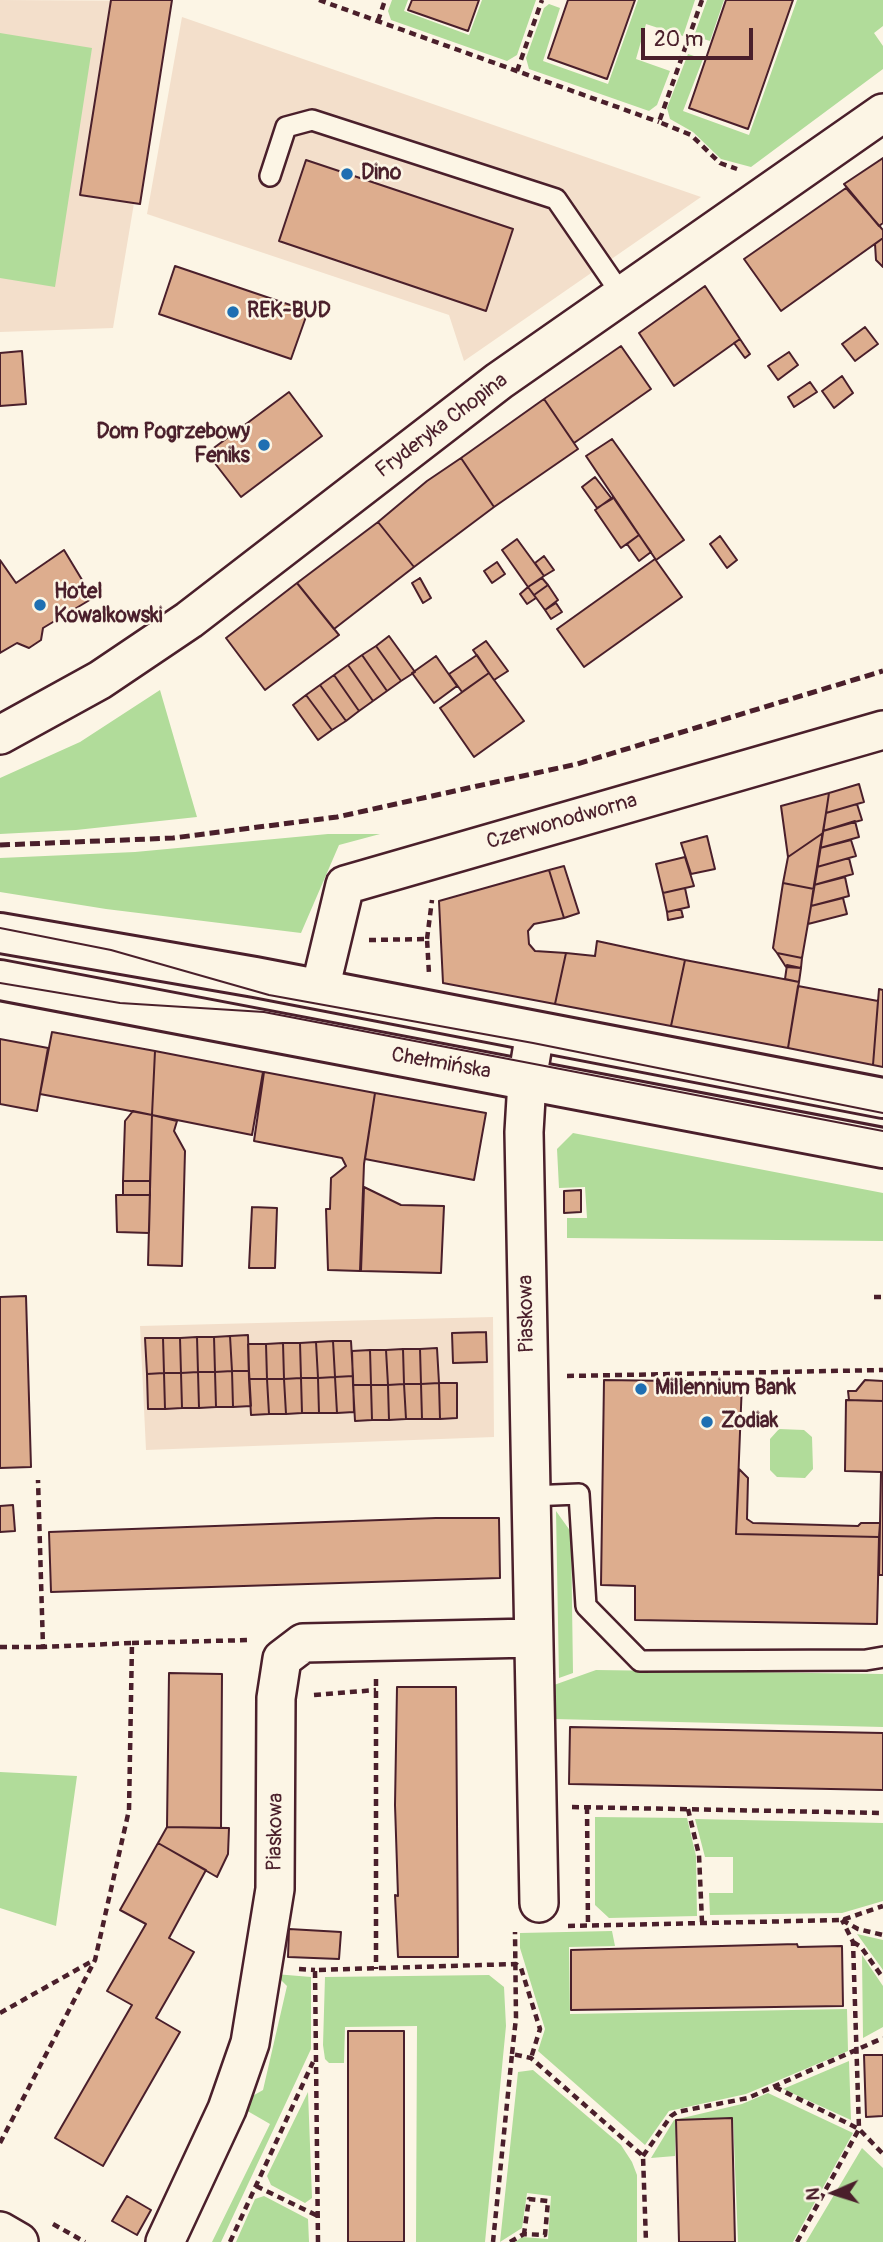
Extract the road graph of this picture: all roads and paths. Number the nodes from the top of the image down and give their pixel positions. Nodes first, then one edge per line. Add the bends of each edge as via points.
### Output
1 (319, 0) edge
2 (385, 0) edge
3 (542, 0) edge
4 (702, 0) edge
5 (378, 21) junction
6 (517, 71) junction
7 (883, 113) edge
8 (659, 122) junction
9 (746, 169) dead end
10 (270, 177) dead end
11 (622, 295) junction
12 (883, 730) edge
13 (0, 735) edge
14 (0, 933) edge
15 (0, 980) edge
16 (320, 989) junction
17 (535, 1032) junction
18 (527, 1080) junction
19 (883, 1098) edge
20 (883, 1148) edge
21 (874, 1297) dead end
22 (883, 1297) edge
23 (883, 1370) edge
24 (528, 1377) junction
25 (38, 1480) dead end
26 (529, 1496) junction
27 (532, 1638) junction
28 (132, 1643) junction
29 (0, 1647) edge
30 (43, 1647) junction
31 (883, 1657) edge
32 (282, 1659) junction
33 (376, 1673) dead end
34 (376, 1690) junction
35 (276, 1698) junction
36 (688, 1809) junction
37 (883, 1813) edge
38 (539, 1903) dead end
39 (883, 1906) edge
40 (842, 1920) junction
41 (702, 1922) junction
42 (883, 1935) edge
43 (853, 1942) junction
44 (95, 1960) junction
45 (376, 1969) junction
46 (883, 1978) edge
47 (515, 1984) dead end
48 (0, 2013) edge
49 (883, 2038) edge
50 (857, 2050) junction
51 (512, 2054) junction
52 (314, 2058) junction
53 (531, 2058) junction
54 (775, 2087) junction
55 (859, 2129) junction
56 (0, 2143) edge
57 (883, 2154) edge
58 (643, 2156) junction
59 (256, 2186) junction
60 (318, 2216) junction
61 (0, 2231) edge
62 (524, 2234) junction
63 (19, 2242) edge
64 (165, 2242) edge
65 (230, 2242) edge
66 (318, 2242) edge
67 (493, 2242) edge
68 (510, 2242) edge
69 (646, 2242) edge
70 (797, 2242) edge

1 - 5 path
2 - 5 path
3 - 6 path
4 - 8 path
5 - 6 path
6 - 8 path
7 - 11 street, Fryderyka Chopina
8 - 9 path via 691,135 720,163
10 - 11 lane via 286,127 312,120 556,199
11 - 13 street, Fryderyka Chopina via 499,381 189,620 100,680
12 - 16 street, Czerwonodworna via 345,885
14 - 16 main road
15 - 18 main road, Chełmińska
16 - 17 main road
17 - 18 street, Piaskowa
17 - 19 main road
18 - 20 main road, Chełmińska
18 - 24 street, Piaskowa
21 - 22 path
23 - 24 path
24 - 26 street, Piaskowa
25 - 30 path
26 - 27 street, Piaskowa
26 - 31 lane via 579,1494 586,1606 640,1661
27 - 32 street via 303,1643
27 - 38 street, Piaskowa
28 - 30 path
28 - 32 path via 264,1640
28 - 44 path via 129,1810
29 - 30 path
32 - 35 street, Piaskowa
33 - 34 path
34 - 35 path
34 - 45 path
35 - 64 street, Piaskowa via 275,1889 250,2043 227,2109
36 - 37 path
36 - 41 path via 699,1855
36 - 41 path via 587,1807 589,1927
39 - 40 path
40 - 41 path
40 - 42 path
40 - 43 path
43 - 46 path
43 - 50 path
44 - 48 path
44 - 56 path
45 - 52 path via 316,1970
45 - 53 path via 516,1964 522,1968 540,2029
47 - 51 path
49 - 50 path
50 - 54 path
50 - 55 path
51 - 53 path
51 - 67 path
52 - 59 path
52 - 60 path
53 - 58 path
54 - 55 path
54 - 58 path via 748,2098 677,2112
55 - 57 path
55 - 70 path
58 - 69 path
59 - 60 path
59 - 65 path
60 - 66 path
61 - 63 street
62 - 62 path via 545,2235 548,2200 528,2199
62 - 68 path

